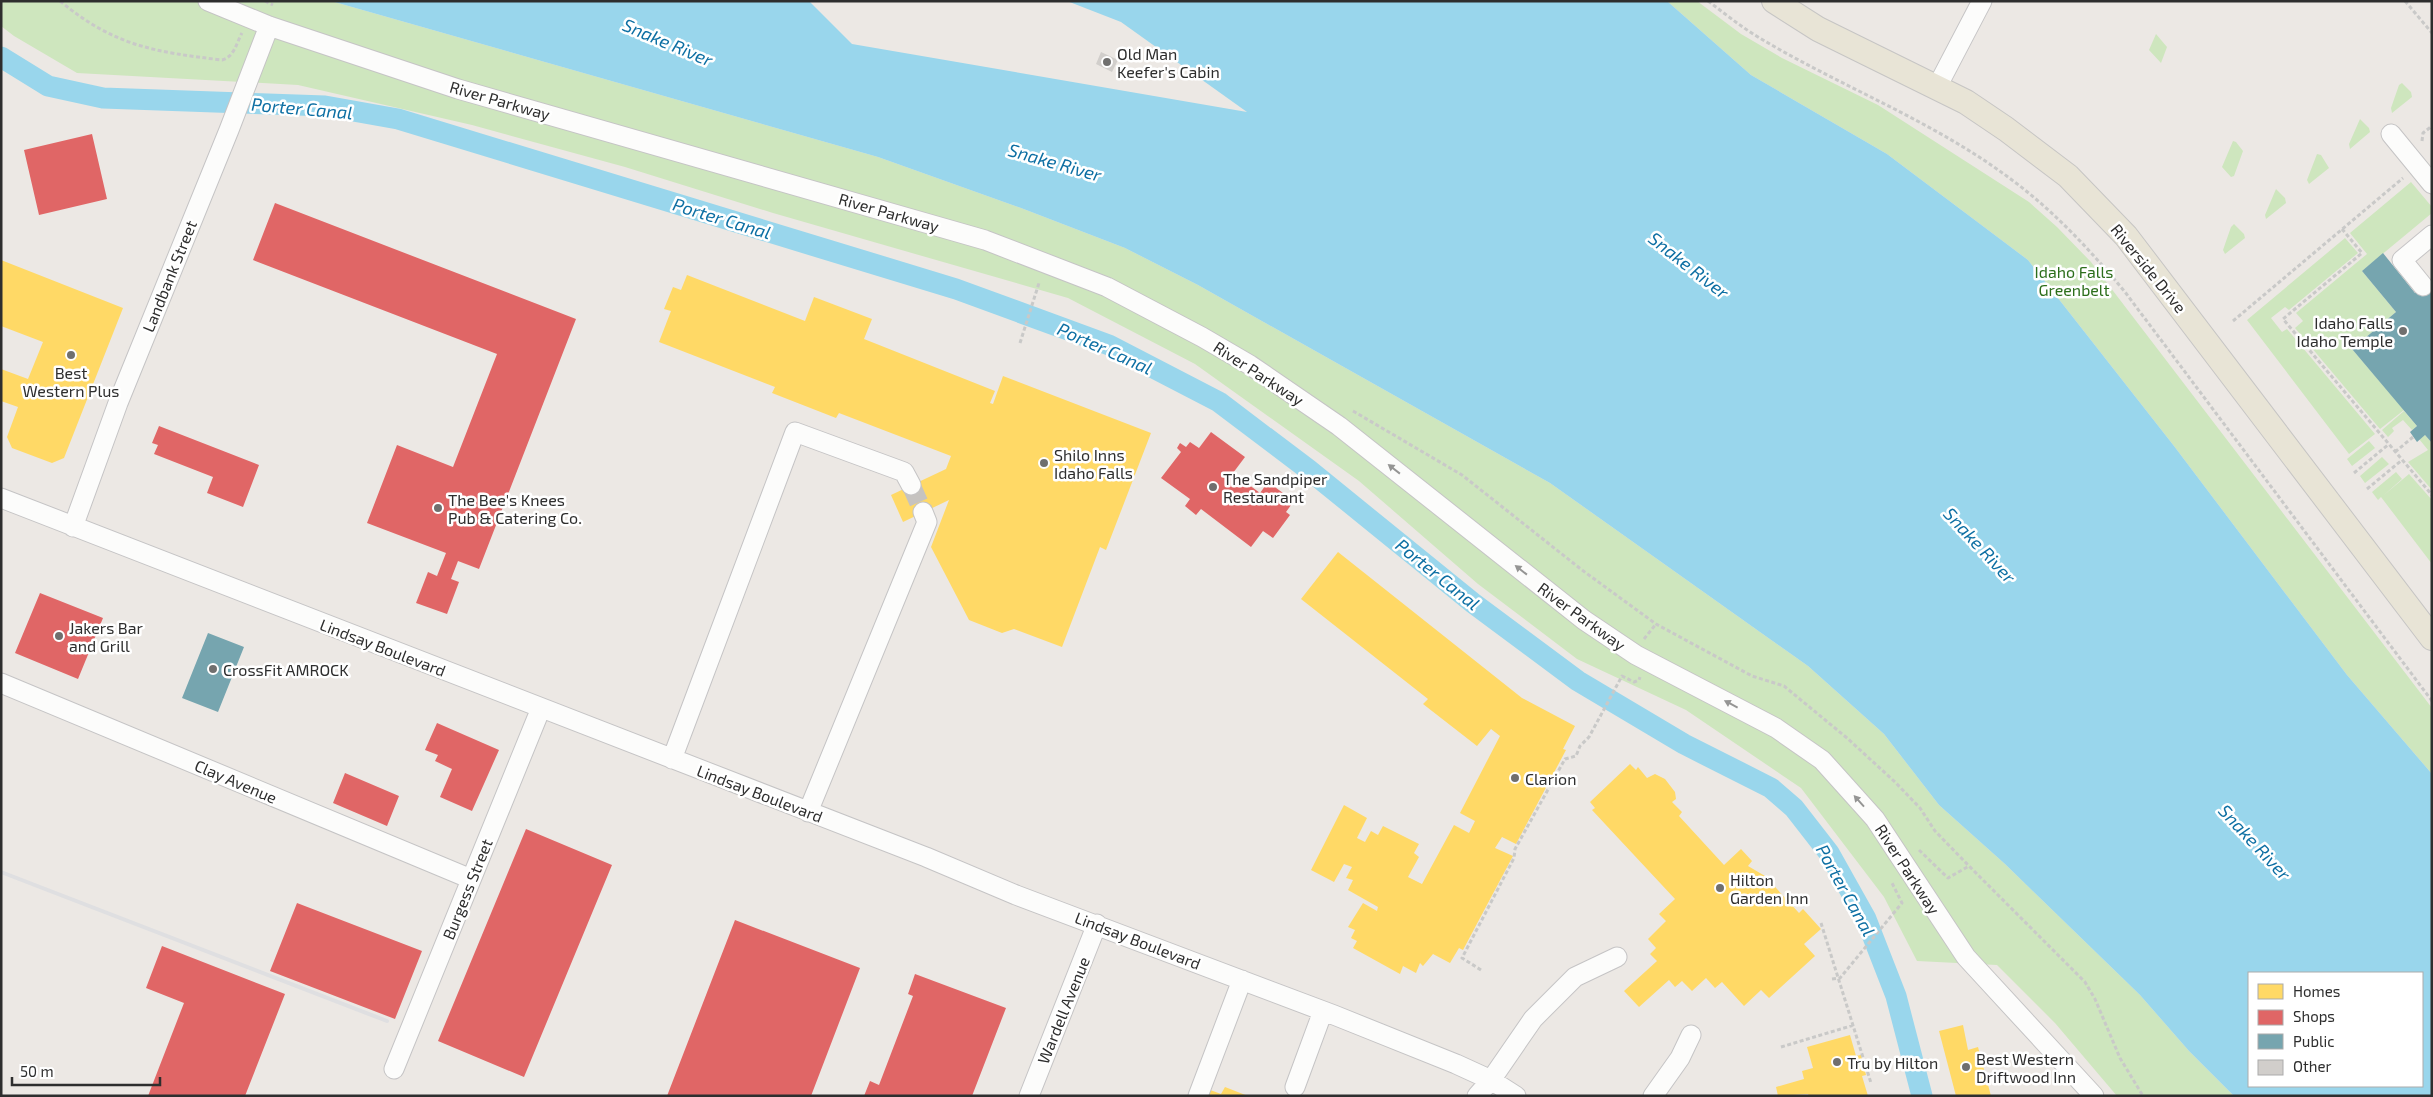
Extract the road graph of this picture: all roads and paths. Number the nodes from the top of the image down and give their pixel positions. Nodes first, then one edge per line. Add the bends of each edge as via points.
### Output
1 (60, 1) edge
2 (208, 1) edge
3 (265, 1) edge
4 (1708, 1) edge
5 (1774, 1) edge
6 (1982, 1) edge
7 (2405, 1) edge
8 (280, 8) dead end
9 (269, 26) junction
10 (2432, 33) edge
11 (238, 42) dead end
12 (1937, 87) junction
13 (2432, 126) edge
14 (2391, 134) dead end
15 (2427, 148) dead end
16 (2418, 166) junction
17 (2432, 184) edge
18 (2342, 229) junction
19 (2432, 235) edge
20 (1039, 283) dead end
21 (2423, 286) dead end
22 (2233, 321) dead end
23 (1020, 343) dead end
24 (1345, 406) dead end
25 (2413, 437) dead end
26 (2389, 444) junction
27 (2395, 452) junction
28 (2402, 460) junction
29 (2354, 473) dead end
30 (911, 485) tunnel mouth
31 (2367, 489) dead end
32 (2432, 495) edge
33 (1, 498) edge
34 (923, 512) tunnel mouth
35 (73, 527) junction
36 (1656, 624) junction
37 (2432, 638) edge
38 (1641, 644) dead end
39 (1622, 676) dead end
40 (1, 683) edge
41 (2432, 701) edge
42 (541, 708) junction
43 (672, 759) junction
44 (808, 812) junction
45 (1915, 850) dead end
46 (1968, 866) junction
47 (471, 879) junction
48 (1891, 880) dead end
49 (1821, 923) dead end
50 (1097, 924) junction
51 (1617, 958) dead end
52 (1481, 970) dead end
53 (1832, 978) dead end
54 (1840, 978) junction
55 (1242, 980) junction
56 (1323, 1011) junction
57 (1854, 1026) junction
58 (1691, 1035) dead end
59 (1781, 1047) dead end
60 (394, 1069) dead end
61 (1491, 1080) junction
62 (1872, 1083) dead end
63 (1295, 1087) dead end
64 (1029, 1096) edge
65 (1198, 1096) edge
66 (1477, 1096) edge
67 (1516, 1096) edge
68 (1653, 1096) edge
69 (2094, 1096) edge
70 (2143, 1096) edge

1 - 11 path via 94,27 143,49 222,60 233,54
2 - 9 street, River Parkway
3 - 8 path
4 - 41 path via 1757,36 1946,136 2012,179 2051,212 2095,255 2125,292
5 - 12 main road, Riverside Drive via 1818,29
6 - 12 street
7 - 10 path
9 - 35 street, Landbank Street via 118,403
69 -> 9 street, River Parkway via 1966,957 1875,819 1822,760 1776,728 1636,655 1584,620 1339,426 1250,365 1107,287 985,240 458,89
12 - 37 main road, Riverside Drive via 2006,129 2068,176 2126,236
13 - 15 path via 2421,138
14 - 16 street
16 - 17 street
16 - 18 path
18 - 22 path
18 - 26 path via 2362,253 2284,320
19 - 21 street via 2402,260
20 - 23 path
24 - 36 path via 1462,475
25 - 27 path
26 - 27 path
26 - 29 path
27 - 28 path
28 - 31 path
28 - 32 path
30 - 43 street via 904,472 796,432
33 - 35 street, Lindsay Boulevard
34 - 44 street via 927,522
35 - 42 street, Lindsay Boulevard
36 - 38 path
36 - 46 path via 1752,676 1784,686 1895,782
39 - 52 path via 1576,756 1565,759 1515,849 1514,858 1462,958
40 - 47 street, Clay Avenue
42 - 43 street, Lindsay Boulevard
42 - 47 street, Burgess Street
43 - 44 street, Lindsay Boulevard
44 - 50 street, Lindsay Boulevard
45 - 46 path via 1925,854 1948,878
46 - 70 path via 2085,982 2120,1058
47 - 60 street, Burgess Street
48 - 54 path via 1902,903
49 - 54 path
50 - 55 street, Lindsay Boulevard
50 - 64 street, Wardell Avenue
51 - 61 street via 1575,977 1533,1019
53 - 54 path
54 - 57 path
55 - 56 street, Lindsay Boulevard
55 - 65 street
56 - 61 street, Lindsay Boulevard
56 - 63 street
57 - 59 path
57 - 62 path
58 - 68 street via 1680,1058
61 - 66 street
61 - 67 street, Lindsay Boulevard

